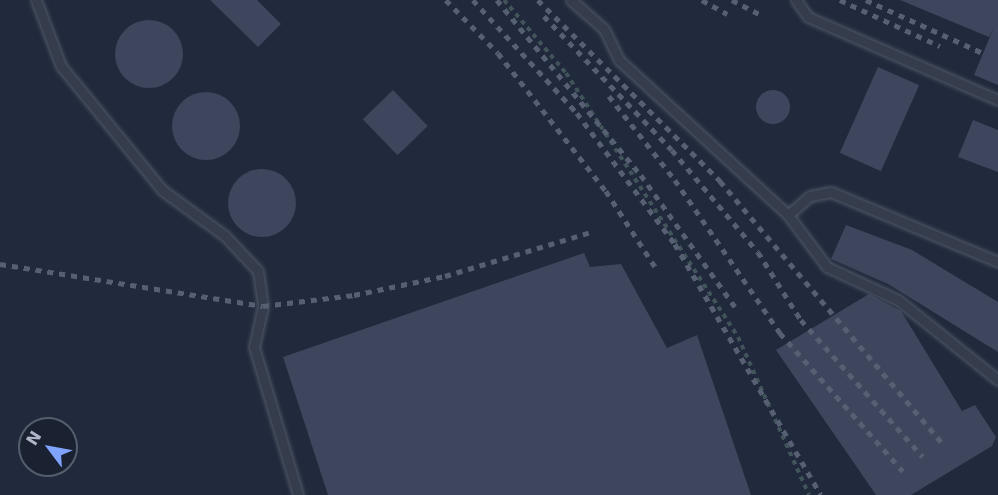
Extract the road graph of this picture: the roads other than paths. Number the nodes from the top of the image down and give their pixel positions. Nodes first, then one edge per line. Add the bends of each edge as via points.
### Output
1 (36, 0) edge
2 (570, 0) edge
3 (796, 0) edge
4 (998, 99) edge
5 (788, 215) junction
6 (998, 262) edge
7 (998, 380) edge
8 (298, 495) edge

1 - 8 lane via 61,66 162,190 225,236 258,271 263,306 254,347
2 - 5 lane via 604,29 619,60
3 - 4 lane via 808,17
5 - 6 lane via 810,196 831,192
5 - 7 lane via 827,267 898,300

